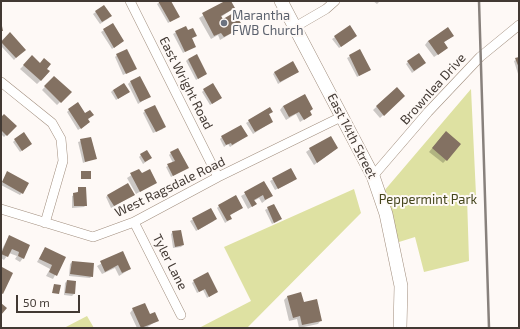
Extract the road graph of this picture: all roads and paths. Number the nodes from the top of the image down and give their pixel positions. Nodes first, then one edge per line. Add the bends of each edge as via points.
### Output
1 (130, 1) edge
2 (281, 1) edge
3 (335, 1) edge
4 (519, 25) edge
5 (295, 27) junction
6 (1, 82) edge
7 (343, 116) junction
8 (373, 176) junction
9 (218, 177) junction
10 (1, 209) edge
11 (134, 222) junction
12 (45, 223) junction
13 (182, 315) dead end
14 (400, 328) edge

1 - 9 street, East Wright Road
2 - 5 street, East 14th Street
3 - 5 street via 326,10
4 - 8 street, Brownlea Drive via 480,56
5 - 7 street, East 14th Street
6 - 12 street via 52,123 60,139 63,161
7 - 8 street, East 14th Street
7 - 9 street, West Ragsdale Road
8 - 14 street, East 14th Street via 386,214 401,286
9 - 11 street, West Ragsdale Road
10 - 12 street, West Ragsdale Road
11 - 12 street, West Ragsdale Road via 93,237
11 - 13 street, Tyler Lane

